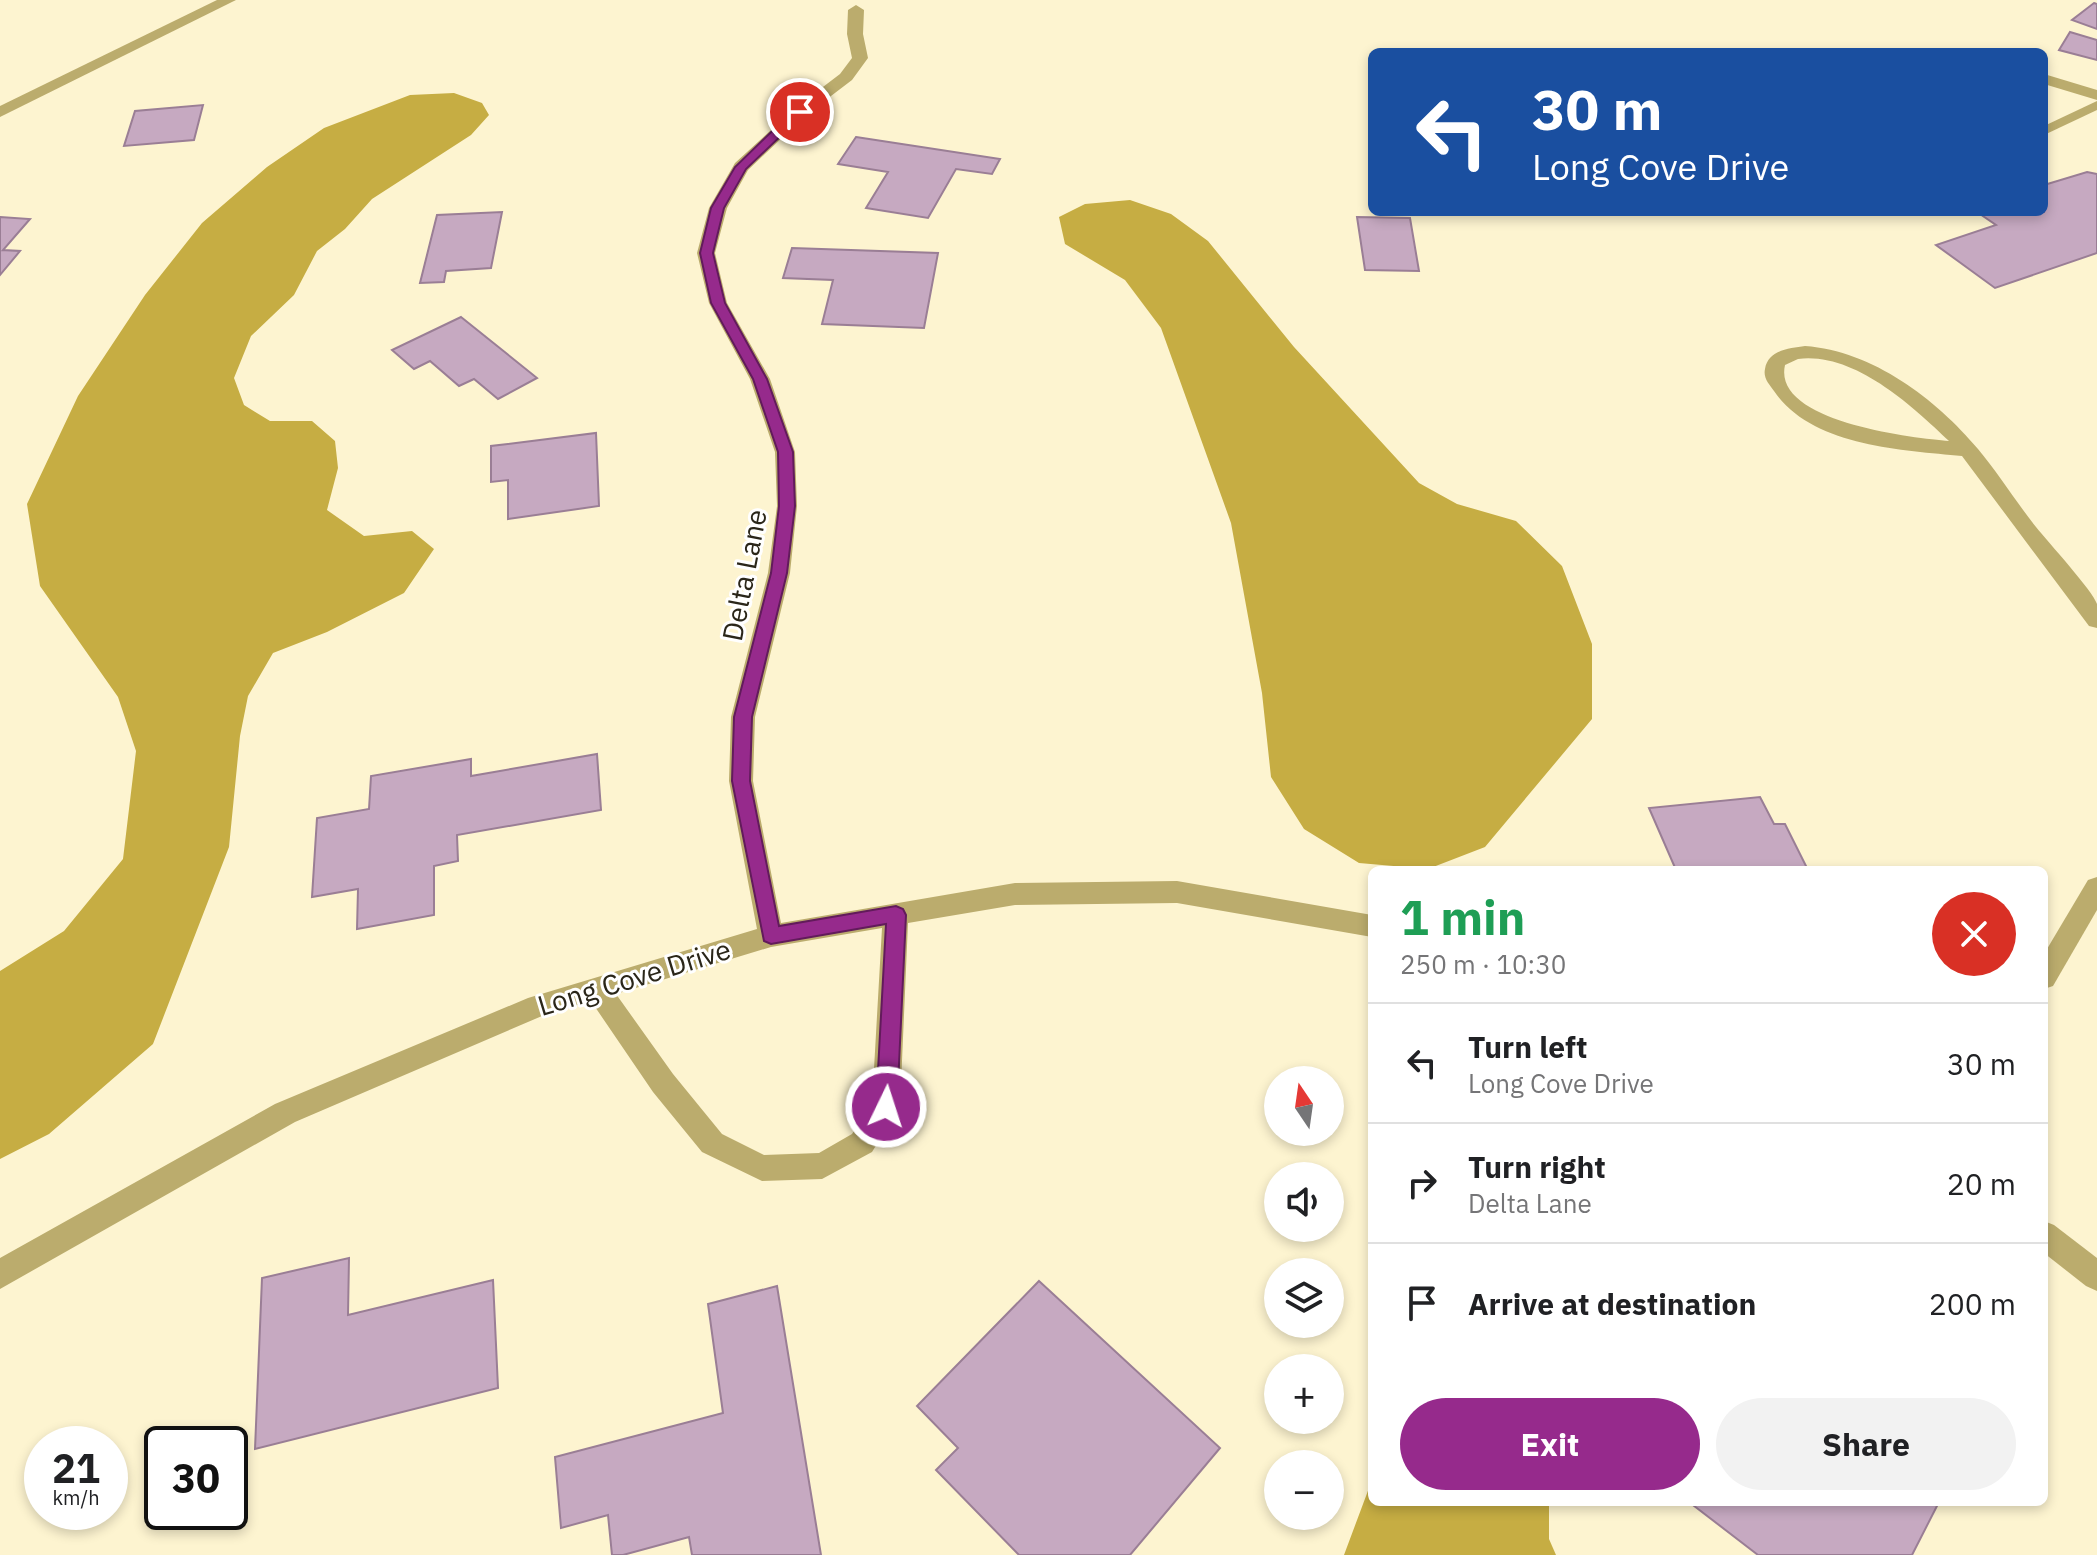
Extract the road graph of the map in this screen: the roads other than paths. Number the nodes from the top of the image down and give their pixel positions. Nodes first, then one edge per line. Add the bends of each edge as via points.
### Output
1 (229, 0) edge
2 (856, 10) dead end
3 (2048, 80) edge
4 (2097, 95) edge
5 (2097, 105) edge
6 (0, 112) edge
7 (2048, 129) edge
8 (1969, 450) junction
9 (2097, 620) edge
10 (2097, 887) edge
11 (896, 915) junction
12 (1368, 925) edge
13 (771, 936) junction
14 (2048, 971) edge
15 (597, 988) junction
16 (2048, 1238) edge
17 (0, 1274) edge
18 (2097, 1276) edge

1 - 6 street
2 - 13 street, Delta Lane via 860,58 846,77 741,167 718,208 706,253 718,303 760,379 785,452 787,506 779,573 743,717 741,765
3 - 4 street
5 - 7 lane
8 - 8 street via 1892,383 1855,365 1817,351 1777,362 1776,381 1799,407 1822,419 1876,438
8 - 9 street
10 - 14 street
11 - 12 street, Long Cove Drive via 1015,894 1177,892
11 - 13 street, Long Cove Drive
11 - 15 street via 886,1107 862,1143 822,1166 762,1168 712,1143
13 - 15 street, Long Cove Drive
15 - 17 street, Long Cove Drive via 537,1006 285,1113
16 - 18 street

